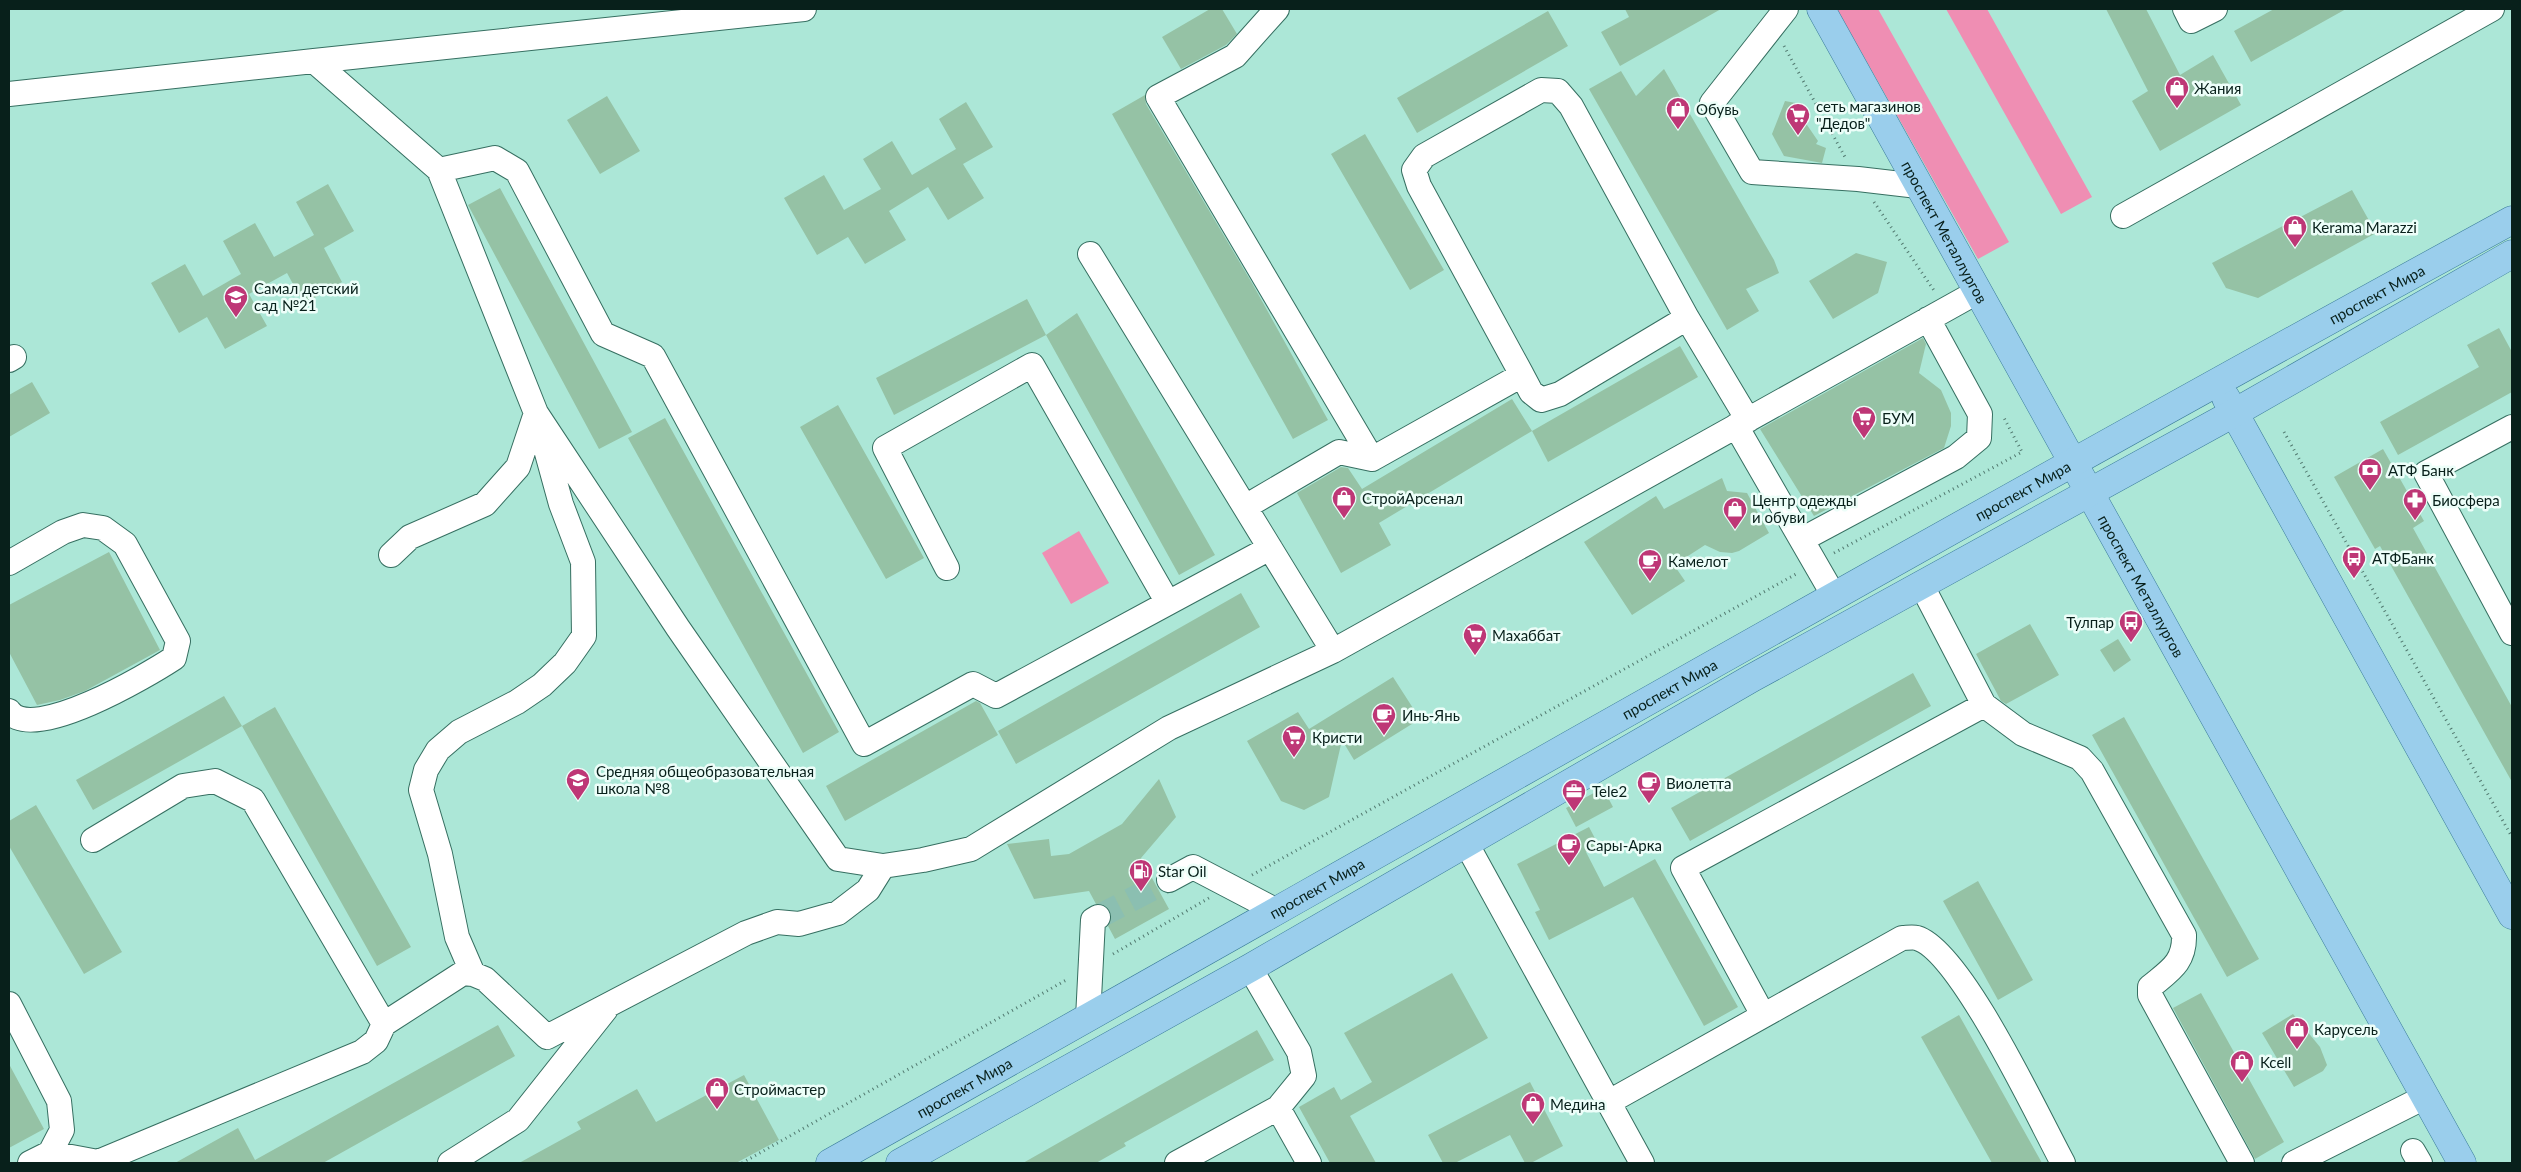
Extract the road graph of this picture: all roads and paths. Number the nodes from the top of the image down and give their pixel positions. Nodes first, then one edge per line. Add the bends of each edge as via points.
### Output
1 (804, 9) edge
2 (1277, 9) edge
3 (1821, 9) edge
4 (2185, 9) edge
5 (2215, 9) edge
6 (2492, 9) edge
7 (1780, 18) edge
8 (314, 61) junction
9 (9, 94) edge
10 (439, 170) junction
11 (1858, 179) junction
12 (1918, 186) junction
13 (2123, 216) dead end
14 (2512, 220) edge
15 (1090, 254) dead end
16 (2512, 254) edge
17 (1977, 292) junction
18 (1937, 314) junction
19 (1687, 318) junction
20 (1522, 375) junction
21 (2216, 382) junction
22 (1999, 410) dead end
23 (536, 412) junction
24 (2234, 413) junction
25 (1742, 423) junction
26 (2512, 427) edge
27 (2284, 432) dead end
28 (1372, 459) junction
29 (2075, 462) junction
30 (2088, 492) junction
31 (1245, 507) junction
32 (1803, 539) junction
33 (1270, 548) junction
34 (391, 555) dead end
35 (1815, 563) junction
36 (9, 564) edge
37 (947, 568) dead end
38 (1922, 586) junction
39 (1834, 596) junction
40 (1168, 603) junction
41 (2512, 633) edge
42 (1333, 651) junction
43 (1752, 678) junction
44 (1984, 705) junction
45 (9, 711) edge
46 (2512, 838) edge
47 (93, 840) dead end
48 (1466, 843) junction
49 (883, 866) junction
50 (1169, 880) tunnel mouth
51 (1231, 886) junction
52 (1277, 911) junction
53 (2512, 916) edge
54 (1098, 917) tunnel mouth
55 (1090, 966) junction
56 (1250, 968) junction
57 (473, 974) junction
58 (9, 1004) edge
59 (610, 1004) junction
60 (1763, 1015) junction
61 (1088, 1018) junction
62 (384, 1024) junction
63 (2425, 1097) junction
64 (1609, 1102) junction
65 (1278, 1108) junction
66 (40, 1158) edge
67 (450, 1163) edge
68 (742, 1163) edge
69 (830, 1163) edge
70 (900, 1163) edge
71 (1178, 1163) edge
72 (1309, 1163) edge
73 (1642, 1163) edge
74 (2063, 1163) edge
75 (2242, 1163) edge
76 (2294, 1163) edge
77 (2462, 1163) edge

1 - 8 street
2 - 28 street via 1234,56 1158,97
3 - 12 main road, проспект Металлургов
4 - 5 street via 2191,22
6 - 13 street
7 - 11 path
7 - 11 street via 1712,103 1752,172
8 - 9 street
8 - 10 street
10 - 23 street
10 - 40 street via 495,158 517,171 602,334 653,356 864,744 974,684 996,696
11 - 12 street
11 - 18 path
12 - 17 main road, проспект Металлургов
14 - 21 main road, проспект Мира
15 - 31 street
16 - 24 main road, проспект Мира
17 - 18 street
17 - 29 main road, проспект Металлургов
18 - 25 street
18 - 32 street via 1980,414 1979,438 1956,457
19 - 20 street via 1560,394 1541,400 1531,392
19 - 20 street via 1571,106 1558,91 1541,90 1424,156 1414,170 1419,186
19 - 25 street
20 - 28 street
21 - 24 main road
21 - 29 main road, проспект Мира
22 - 35 path via 2022,452
23 - 34 street via 518,467 484,504 410,537
23 - 49 street via 678,628 838,859
23 - 57 street via 561,504 583,562 584,636 565,663 542,685 459,732 438,750 426,770 421,790 440,854 457,937
24 - 30 main road, проспект Мира
24 - 53 main road
25 - 32 street
25 - 42 street
26 - 41 street via 2426,473
27 - 46 path
28 - 31 street via 1338,452
29 - 30 main road, проспект Металлургов
29 - 39 main road, проспект Мира
30 - 38 main road, проспект Мира
30 - 63 main road, проспект Металлургов
31 - 33 street
32 - 35 street
33 - 40 street
33 - 42 street
35 - 39 street
35 - 51 path
36 - 45 street via 63,532 83,525 103,528 125,544 178,641 174,658 150,674 71,712 28,721
37 - 40 street via 885,448 1032,365
38 - 43 main road, проспект Мира
38 - 44 street
39 - 43 main road via 1833,609 1822,624
39 - 52 main road, проспект Мира
42 - 49 street via 1169,728 971,849
43 - 48 main road, проспект Мира
44 - 60 street via 1683,868
44 - 75 street via 2023,734 2080,758 2092,771 2184,935 2185,950 2177,964 2150,987 2150,995
47 - 62 street via 183,786 215,781 253,800
48 - 56 main road, проспект Мира
48 - 64 street
49 - 59 street via 868,890 838,913 799,924 777,922 746,933
50 - 51 street via 1193,867
51 - 52 street
51 - 55 path
52 - 61 main road, проспект Мира
54 - 55 street via 1092,920
55 - 61 street
55 - 68 path
56 - 65 street via 1299,1052 1304,1076
56 - 70 main road, проспект Мира
57 - 59 street via 485,979 546,1037
57 - 62 street via 463,973
58 - 66 street via 59,1101 62,1130
59 - 67 street via 518,1120
60 - 64 street
60 - 74 street via 1902,938 1918,938 1940,953 1986,1019
61 - 69 main road, проспект Мира
62 - 66 street via 376,1041 362,1052 98,1162
63 - 76 street
63 - 77 main road, проспект Металлургов
64 - 73 street
65 - 71 street
65 - 72 street

